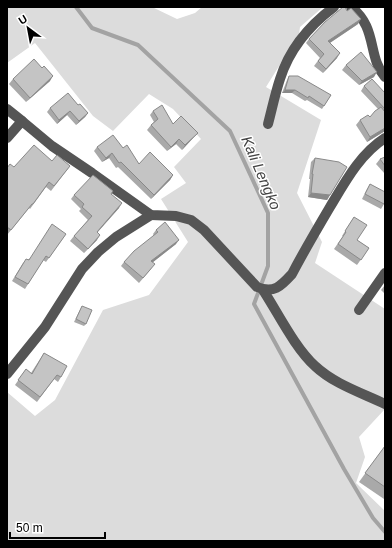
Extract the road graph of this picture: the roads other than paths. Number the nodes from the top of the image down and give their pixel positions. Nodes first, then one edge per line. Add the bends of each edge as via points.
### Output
1 (334, 7) edge
2 (351, 7) edge
3 (385, 77) edge
4 (7, 109) edge
5 (22, 120) junction
6 (268, 124) dead end
7 (7, 138) edge
8 (384, 140) edge
9 (151, 215) junction
10 (385, 273) edge
11 (261, 288) junction
12 (359, 310) dead end
13 (7, 374) edge
14 (385, 404) edge

1 - 6 street via 305,33 291,54 280,80
2 - 3 street via 359,13 366,24 376,59
4 - 5 street
5 - 7 street
5 - 9 street via 52,146
8 - 11 street via 372,147 347,178 292,274 276,289
9 - 11 street via 176,216 191,220
9 - 13 street via 116,237 82,269 45,327
10 - 12 street
11 - 14 street via 292,337 315,366 333,380

